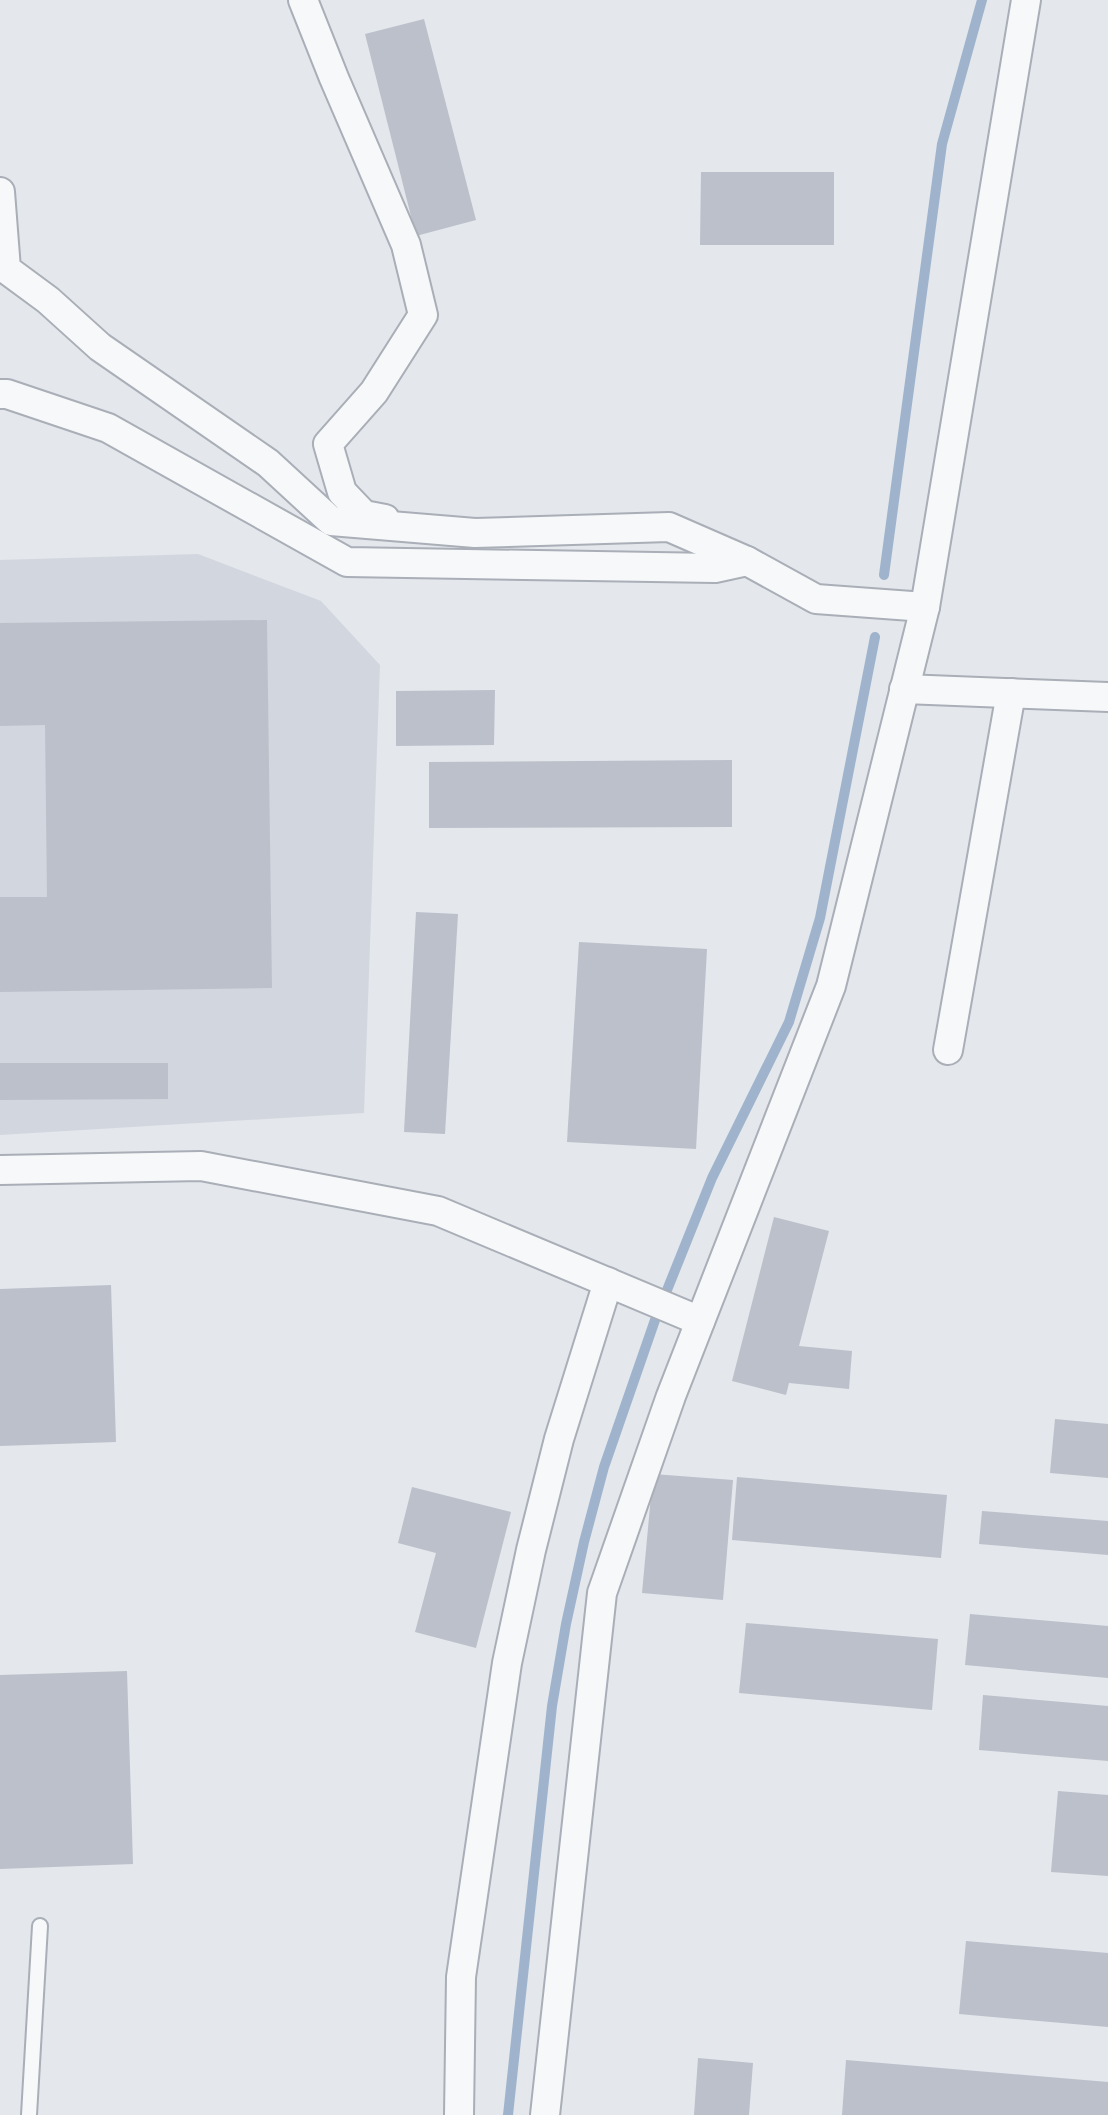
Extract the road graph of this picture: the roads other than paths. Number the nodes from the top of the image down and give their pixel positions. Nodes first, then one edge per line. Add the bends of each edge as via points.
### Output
1 (303, 0) edge
2 (1026, 0) edge
3 (0, 192) edge
4 (0, 394) edge
5 (475, 533) junction
6 (747, 561) junction
7 (925, 607) junction
8 (904, 689) junction
9 (1011, 693) junction
10 (1108, 697) edge
11 (948, 1050) dead end
12 (0, 1170) edge
13 (608, 1282) junction
14 (688, 1316) junction
15 (40, 1926) dead end
16 (29, 2115) edge
17 (459, 2115) edge
18 (545, 2115) edge

1 - 5 street via 406,245 423,315 374,392 328,444 342,492 364,515
2 - 7 street
3 - 5 street via 6,269 100,347 268,463 331,521
4 - 6 street via 108,428 347,562 715,568
5 - 6 street via 669,527
6 - 7 street via 816,598
7 - 8 street
8 - 9 street
8 - 14 street via 831,986
9 - 10 street
9 - 11 street
12 - 13 street via 201,1166 438,1211
13 - 14 street
13 - 17 street via 559,1439 507,1662 461,1977
14 - 18 street via 671,1396 602,1593
15 - 16 lane

